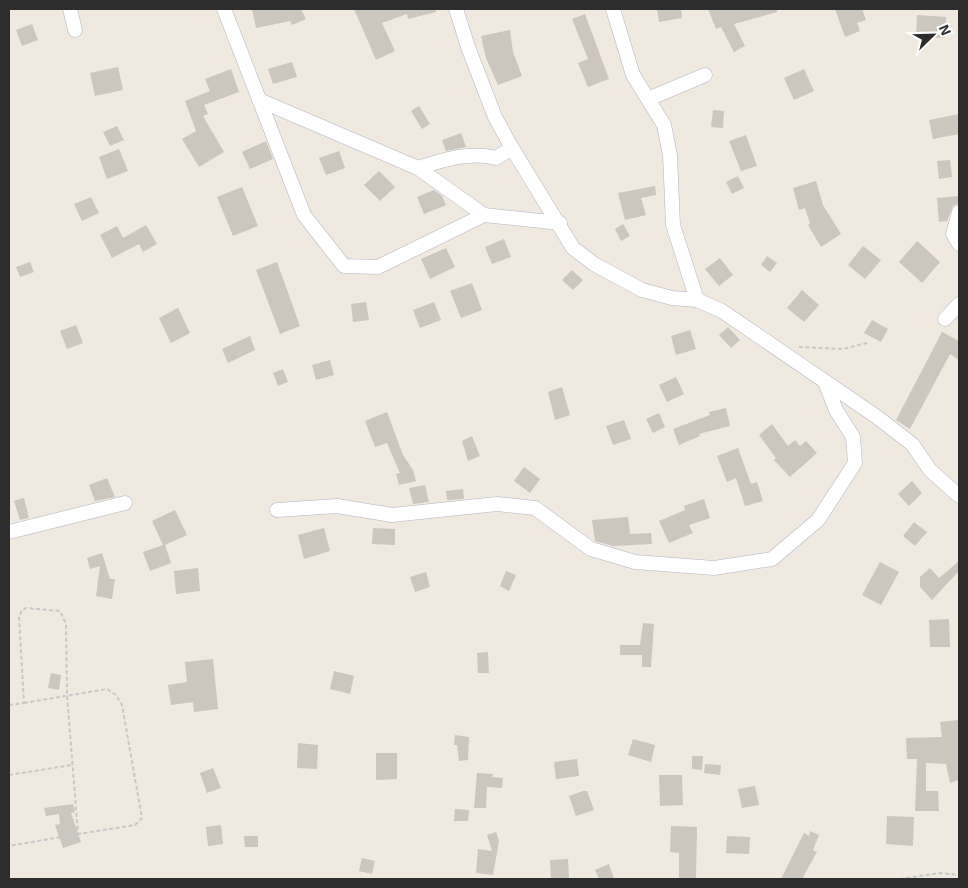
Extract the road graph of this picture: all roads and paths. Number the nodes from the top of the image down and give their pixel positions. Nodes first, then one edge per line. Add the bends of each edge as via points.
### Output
1 (70, 9) edge
2 (224, 9) edge
3 (456, 9) edge
4 (614, 9) edge
5 (75, 30) dead end
6 (704, 75) dead end
7 (648, 99) junction
8 (259, 100) junction
9 (512, 148) junction
10 (418, 168) junction
11 (546, 204) junction
12 (959, 212) edge
13 (484, 215) junction
14 (521, 219) junction
15 (560, 223) junction
16 (959, 244) edge
17 (696, 300) junction
18 (959, 304) edge
19 (946, 319) dead end
20 (867, 344) dead end
21 (794, 347) dead end
22 (825, 382) junction
23 (959, 496) edge
24 (125, 503) dead end
25 (277, 510) dead end
26 (9, 532) edge
27 (67, 695) junction
28 (24, 703) junction
29 (9, 705) edge
30 (72, 765) junction
31 (9, 775) edge
32 (78, 834) junction
33 (9, 846) edge
34 (959, 875) edge
35 (900, 879) edge

1 - 5 street
2 - 8 street
3 - 9 street via 468,48
4 - 7 street via 633,75
6 - 7 street
7 - 17 street via 664,125 670,155 673,225
8 - 10 street
8 - 13 street via 304,215 344,266 378,267
9 - 10 street via 496,158 483,155 454,158
9 - 11 street
10 - 13 street
11 - 14 street
11 - 15 street
12 - 16 street via 953,234
13 - 14 street
14 - 15 street
15 - 17 street via 573,248 594,264 642,290
17 - 22 street via 722,311
18 - 19 street
20 - 21 path via 843,349
22 - 23 street via 912,444 930,470
22 - 25 street via 836,410 853,437 855,463 818,520 772,559 714,568 635,562 591,549 535,508 497,504 392,516 337,506
24 - 26 street
27 - 28 path
27 - 28 path via 64,617 60,611 26,608 19,616
27 - 30 path
27 - 32 path via 107,689 116,695 122,705 142,808 142,818 135,825
28 - 29 path
30 - 31 path
30 - 32 path
32 - 33 path
34 - 35 path via 940,872

